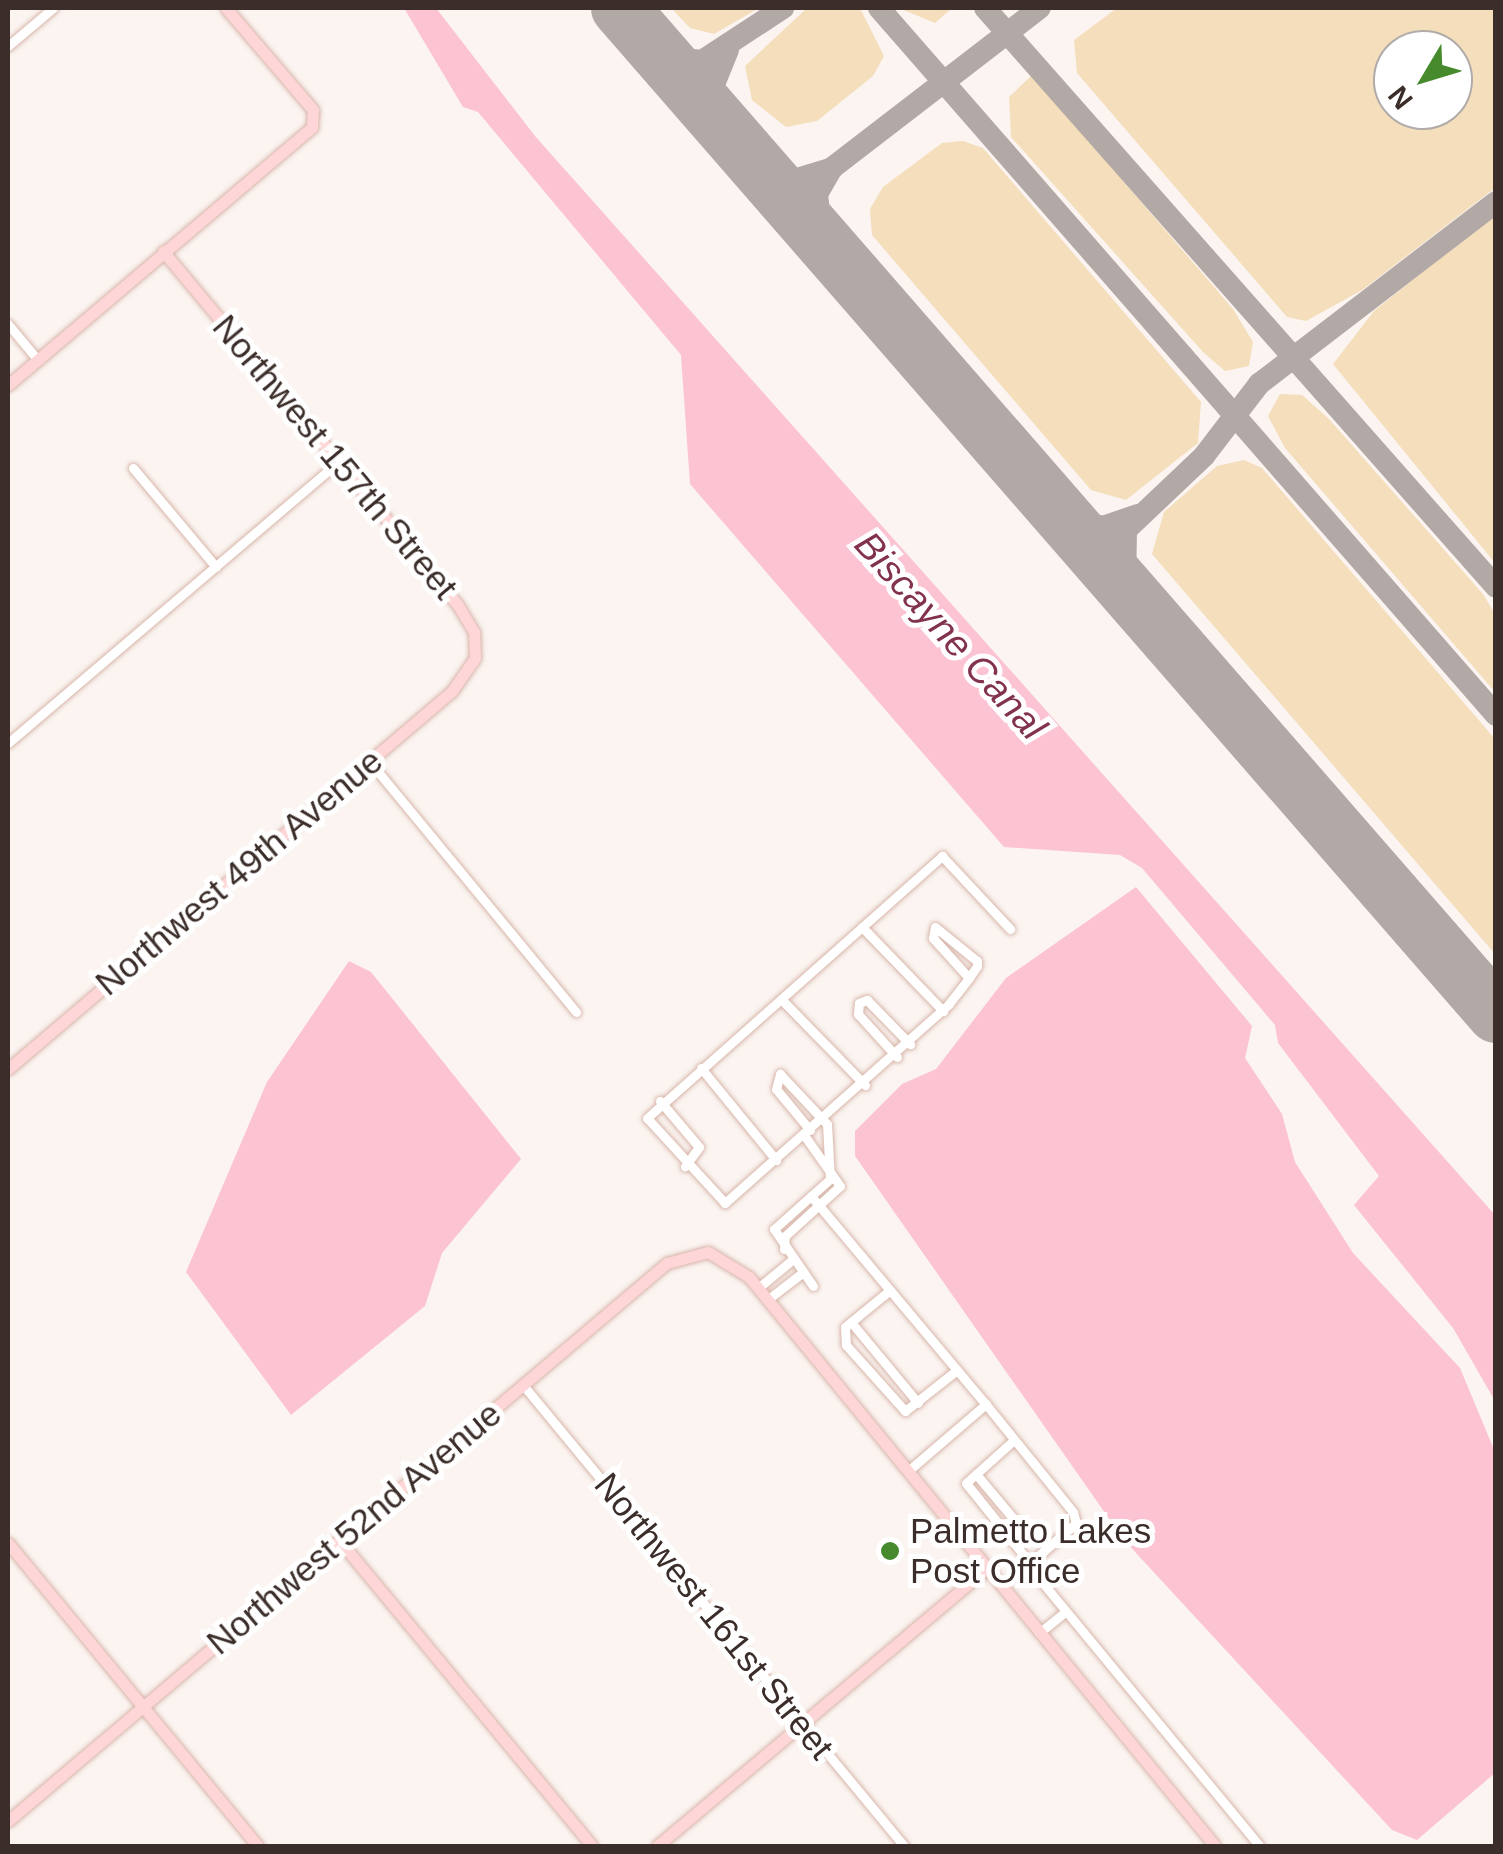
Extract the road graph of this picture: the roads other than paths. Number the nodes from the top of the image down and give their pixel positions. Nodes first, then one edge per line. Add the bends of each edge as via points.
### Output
1 (54, 8) edge
2 (226, 8) edge
3 (8, 46) edge
4 (163, 252) junction
5 (8, 324) edge
6 (37, 360) junction
7 (8, 384) edge
8 (339, 461) junction
9 (134, 468) dead end
10 (216, 567) junction
11 (468, 674) joint
12 (8, 744) edge
13 (370, 762) junction
14 (862, 927) junction
15 (1010, 929) dead end
16 (969, 978) junction
17 (782, 1000) junction
18 (943, 1011) junction
19 (576, 1012) dead end
20 (910, 1044) junction
21 (897, 1057) junction
22 (701, 1068) junction
23 (8, 1069) edge
24 (865, 1085) junction
25 (660, 1101) junction
26 (824, 1118) junction
27 (807, 1133) junction
28 (776, 1160) junction
29 (826, 1160) junction
30 (685, 1166) junction
31 (811, 1196) junction
32 (820, 1206) junction
33 (784, 1249) junction
34 (792, 1260) junction
35 (802, 1273) junction
36 (814, 1286) dead end
37 (758, 1288) junction
38 (890, 1290) junction
39 (767, 1300) junction
40 (851, 1322) junction
41 (957, 1370) junction
42 (524, 1384) junction
43 (918, 1403) junction
44 (986, 1404) junction
45 (1014, 1440) junction
46 (908, 1471) junction
47 (976, 1474) junction
48 (1028, 1536) dead end
49 (340, 1540) junction
50 (8, 1543) edge
51 (987, 1568) junction
52 (1042, 1582) dead end
53 (1065, 1612) junction
54 (1039, 1633) junction
55 (143, 1706) junction
56 (803, 1724) junction
57 (8, 1821) edge
58 (258, 1846) edge
59 (592, 1846) edge
60 (657, 1846) edge
61 (904, 1846) edge
62 (1215, 1846) edge
63 (1260, 1846) edge

1 - 3 street
2 - 4 street via 316,119
4 - 6 street
4 - 8 street, Northwest 157th Street
5 - 6 street
6 - 7 street
8 - 10 street
8 - 11 street, Northwest 157th Street via 468,620 476,645
9 - 10 street
10 - 12 street
11 - 13 street, Northwest 49th Avenue
13 - 19 street
13 - 23 street, Northwest 49th Avenue
14 - 15 street via 942,856
14 - 17 street
14 - 18 street
16 - 16 street via 977,961 935,927 933,938
16 - 18 street
17 - 22 street
17 - 24 street
18 - 20 street
20 - 21 street
20 - 21 street via 867,1000 859,1003 858,1014
21 - 24 street
22 - 25 street
22 - 28 street
24 - 26 street
25 - 30 street via 647,1118
25 - 30 street via 699,1147
26 - 27 street
26 - 27 street via 780,1074 776,1089
26 - 29 street
27 - 28 street
27 - 29 street
28 - 30 street via 725,1203
29 - 31 street via 830,1179
29 - 32 street via 840,1186
31 - 32 street
31 - 33 street via 775,1226
32 - 33 street via 785,1236
32 - 38 street
33 - 34 street
34 - 35 street
34 - 37 street
35 - 36 street
35 - 39 street
37 - 39 street
37 - 42 street, Northwest 52nd Avenue via 708,1252 667,1263
38 - 40 street
38 - 41 street
39 - 46 street
40 - 43 street
40 - 43 street via 846,1345 902,1410
41 - 43 street
41 - 44 street
42 - 49 street, Northwest 52nd Avenue
42 - 56 street, Northwest 161st Street
44 - 45 street
44 - 46 street
45 - 47 street
45 - 47 street via 1076,1519 1030,1563 968,1492
46 - 51 street
47 - 48 street
49 - 55 street, Northwest 52nd Avenue
49 - 59 street
50 - 55 street
51 - 54 street
51 - 56 street
52 - 53 street
53 - 54 street
53 - 63 street
54 - 62 street
55 - 57 street, Northwest 52nd Avenue
55 - 58 street
56 - 60 street
56 - 61 street, Northwest 161st Street

